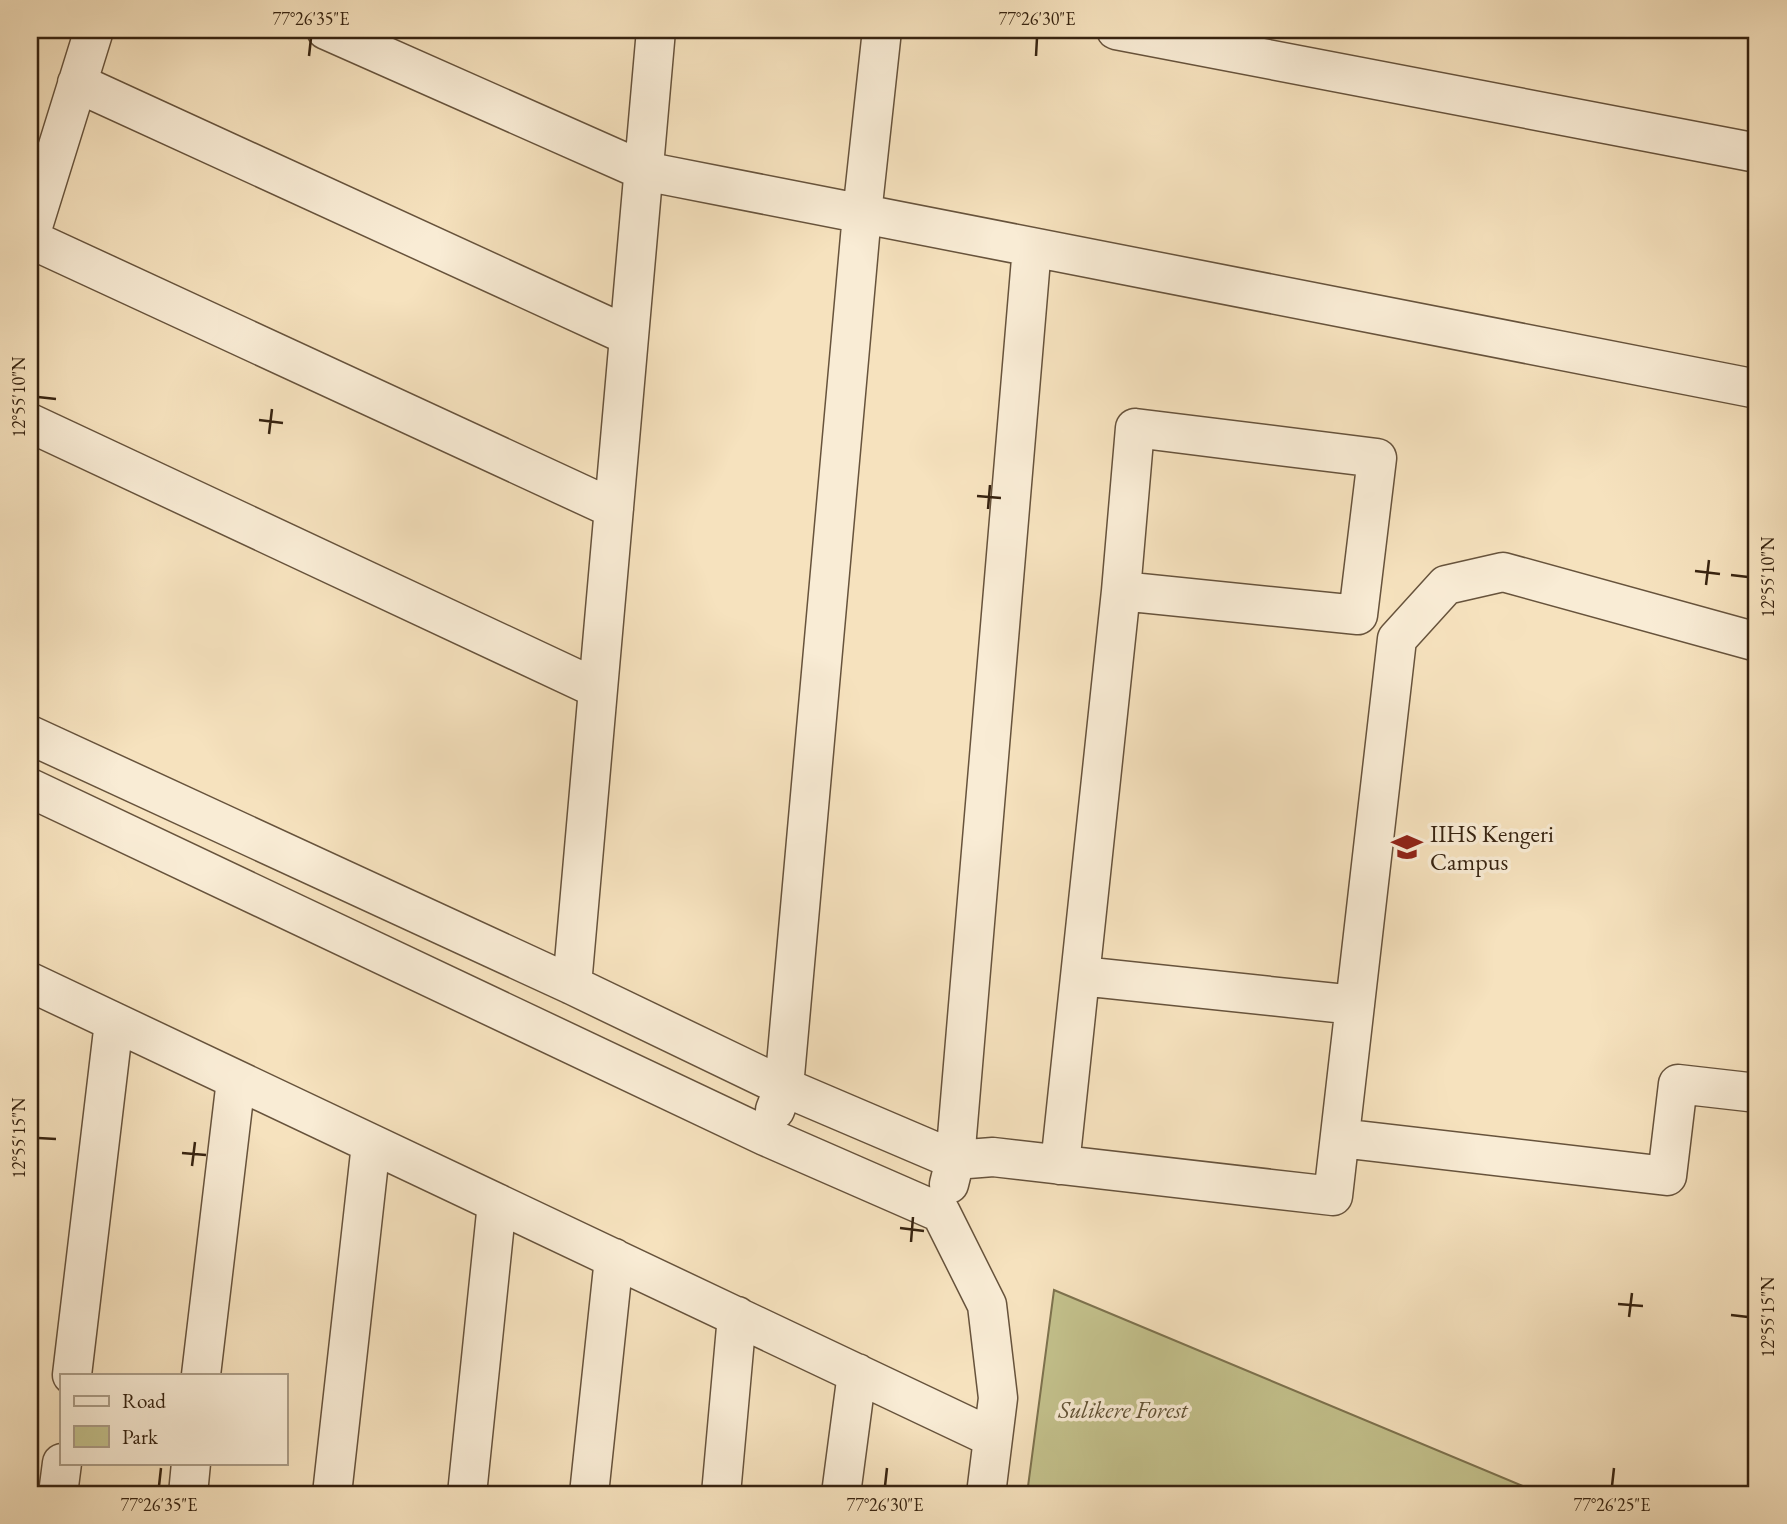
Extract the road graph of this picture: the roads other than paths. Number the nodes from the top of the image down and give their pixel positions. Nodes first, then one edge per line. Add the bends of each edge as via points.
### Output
1 (94, 30) edge
2 (326, 30) edge
3 (656, 30) edge
4 (882, 30) edge
5 (1116, 30) edge
6 (77, 83) junction
7 (1757, 153) edge
8 (643, 171) junction
9 (862, 214) junction
10 (30, 237) edge
11 (1031, 247) junction
12 (629, 336) junction
13 (1757, 389) edge
14 (30, 423) edge
15 (614, 509) junction
16 (1121, 591) junction
17 (1358, 615) junction
18 (1397, 639) junction
19 (1757, 642) edge
20 (598, 689) junction
21 (30, 735) edge
22 (30, 788) edge
23 (1082, 976) junction
24 (30, 982) edge
25 (572, 985) junction
26 (1355, 1005) junction
27 (114, 1022) junction
28 (236, 1080) junction
29 (784, 1087) junction
30 (1757, 1093) edge
31 (765, 1136) junction
32 (1340, 1138) junction
33 (371, 1144) junction
34 (955, 1160) junction
35 (1060, 1165) junction
36 (497, 1203) junction
37 (942, 1213) junction
38 (614, 1258) junction
39 (737, 1316) junction
40 (857, 1373) junction
41 (72, 1374) edge
42 (201, 1374) edge
43 (993, 1438) junction
44 (62, 1464) edge
45 (191, 1464) edge
46 (58, 1494) edge
47 (187, 1494) edge
48 (332, 1494) edge
49 (467, 1494) edge
50 (589, 1494) edge
51 (721, 1494) edge
52 (841, 1494) edge
53 (986, 1494) edge

1 - 6 street
2 - 8 street
3 - 8 street
4 - 9 street
5 - 7 street
6 - 10 street
6 - 12 street
8 - 9 street
8 - 12 street
9 - 11 street
9 - 29 street
10 - 15 street
11 - 13 street
11 - 34 street
12 - 15 street
14 - 20 street
15 - 20 street
16 - 17 street
16 - 17 street via 1135,428 1377,458
16 - 23 street
17 - 18 street
18 - 19 street via 1446,585 1503,572
18 - 26 street
20 - 25 street
21 - 25 street
22 - 31 street
23 - 26 street
23 - 35 street
24 - 27 street
25 - 29 street
26 - 32 street
27 - 28 street
27 - 41 street
28 - 33 street
28 - 42 street
29 - 31 street
29 - 34 street
30 - 32 street via 1678,1084 1667,1176
31 - 37 street
32 - 35 street via 1334,1196
33 - 36 street
33 - 48 street
34 - 35 street via 993,1157
34 - 37 street
36 - 38 street
36 - 49 street
37 - 43 street via 987,1305 998,1398
38 - 39 street
38 - 50 street
39 - 40 street
39 - 51 street
40 - 43 street
40 - 52 street
43 - 53 street
44 - 46 street
45 - 47 street

